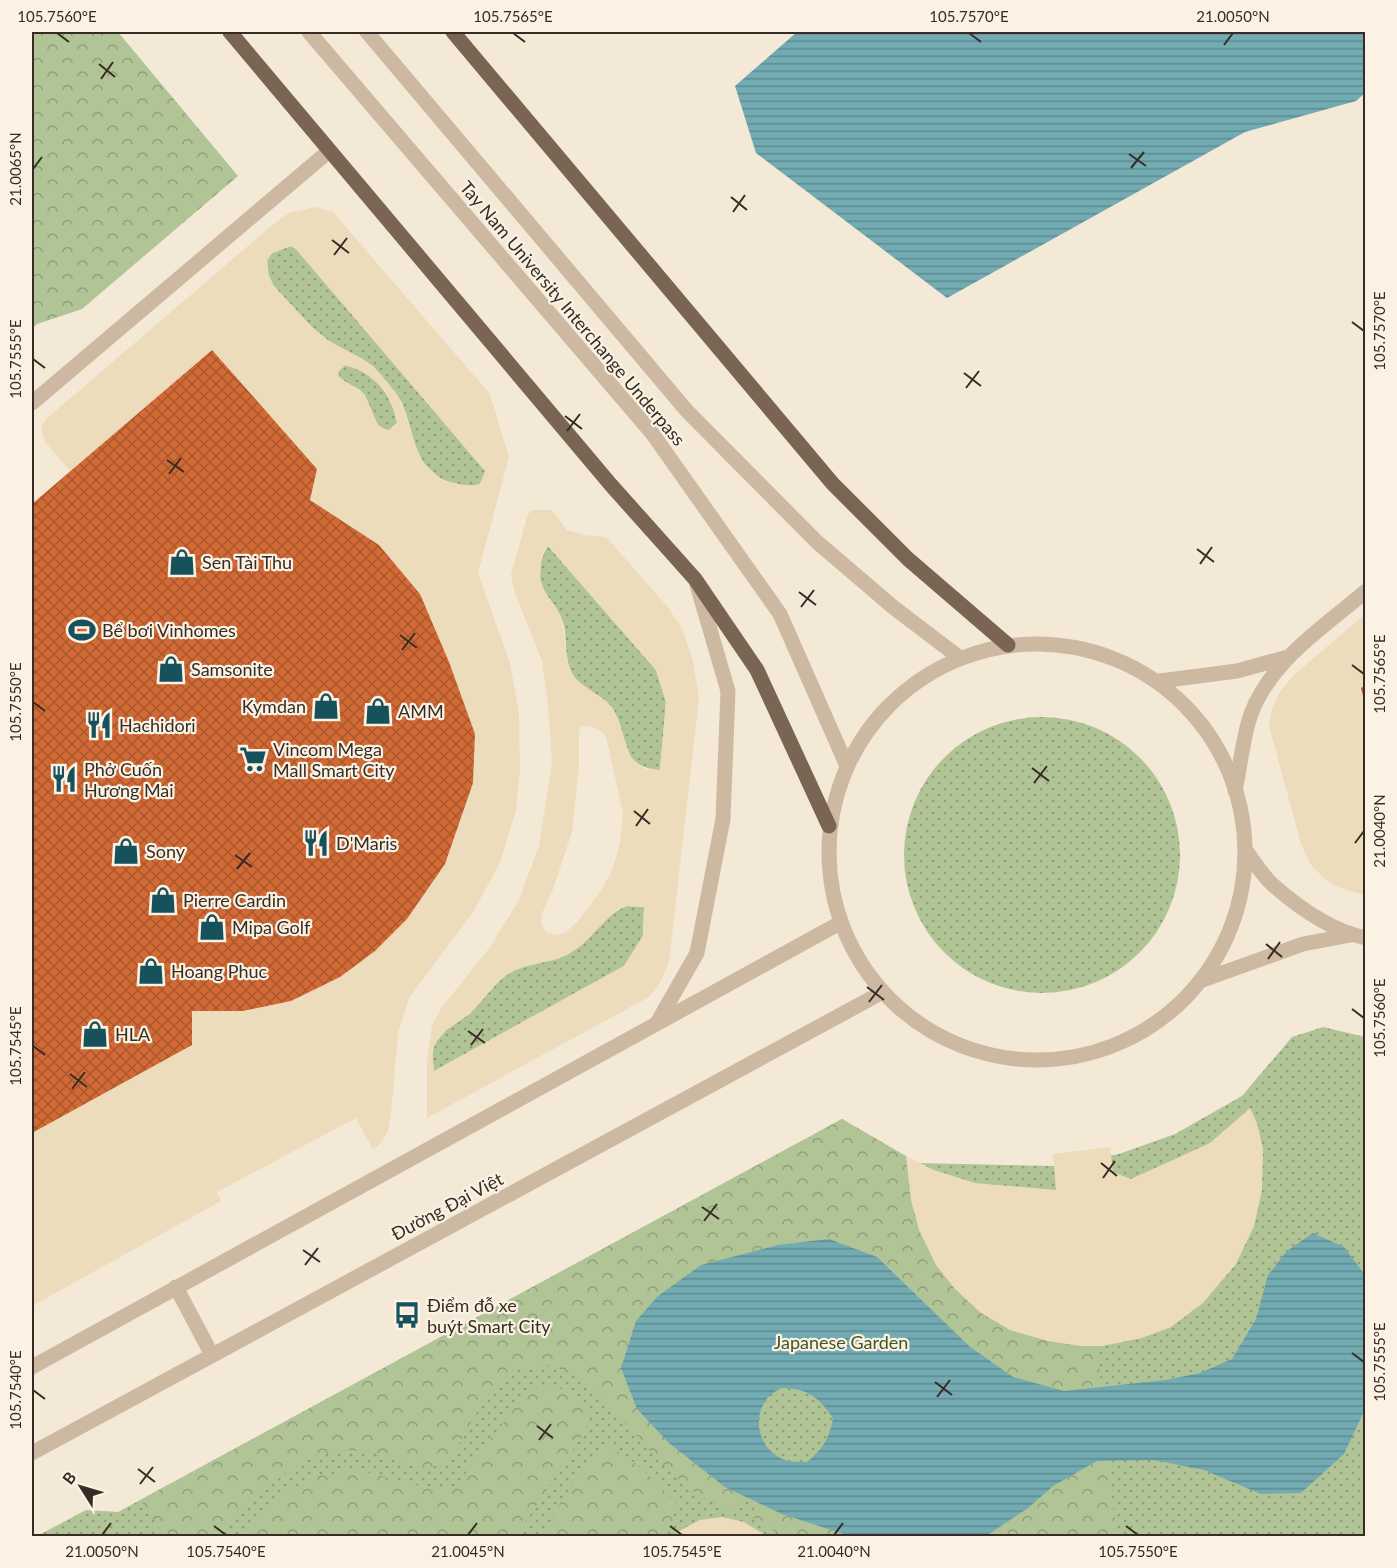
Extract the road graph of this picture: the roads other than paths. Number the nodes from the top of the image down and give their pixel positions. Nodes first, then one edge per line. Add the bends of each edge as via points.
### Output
1 (230, 32) edge
2 (309, 32) edge
3 (367, 32) edge
4 (453, 32) edge
5 (329, 151) junction
6 (32, 403) edge
7 (695, 579) junction
8 (1365, 591) edge
9 (1008, 645) junction
10 (1288, 657) junction
11 (960, 658) junction
12 (1160, 681) junction
13 (847, 766) junction
14 (1235, 791) junction
15 (829, 826) junction
16 (1246, 852) junction
17 (840, 923) junction
18 (1358, 937) edge
19 (1200, 981) junction
20 (881, 993) junction
21 (657, 1024) junction
22 (176, 1287) junction
23 (212, 1355) junction
24 (32, 1366) edge
25 (32, 1453) edge

1 - 5 main road
2 - 13 street, Tay Nam University Interchange Underpass via 652,433 780,614
3 - 11 street, Tay Nam University Interchange Underpass via 687,411 817,542
4 - 9 main road via 832,484 908,559
5 - 6 street
5 - 7 main road
7 - 15 main road via 757,670
7 - 21 street via 728,691 723,819 697,953
8 - 10 street
9 - 11 street
9 - 12 street via 1074,646 1136,667
10 - 12 street via 1237,671
10 - 14 street via 1268,680 1250,715
11 - 13 street via 913,684 875,720
12 - 14 street via 1202,719 1226,762
13 - 15 street
14 - 16 street via 1245,825
15 - 17 street via 829,875
16 - 18 street via 1272,884 1314,915
16 - 19 street via 1242,891 1220,953
17 - 20 street via 857,960
17 - 21 street
18 - 19 street via 1303,944
19 - 20 street via 1179,1006 1124,1043 1060,1060 994,1058 932,1034
20 - 23 street, Đường Đại Việt
21 - 22 street
22 - 23 street
22 - 24 street
23 - 25 street, Đường Đại Việt

